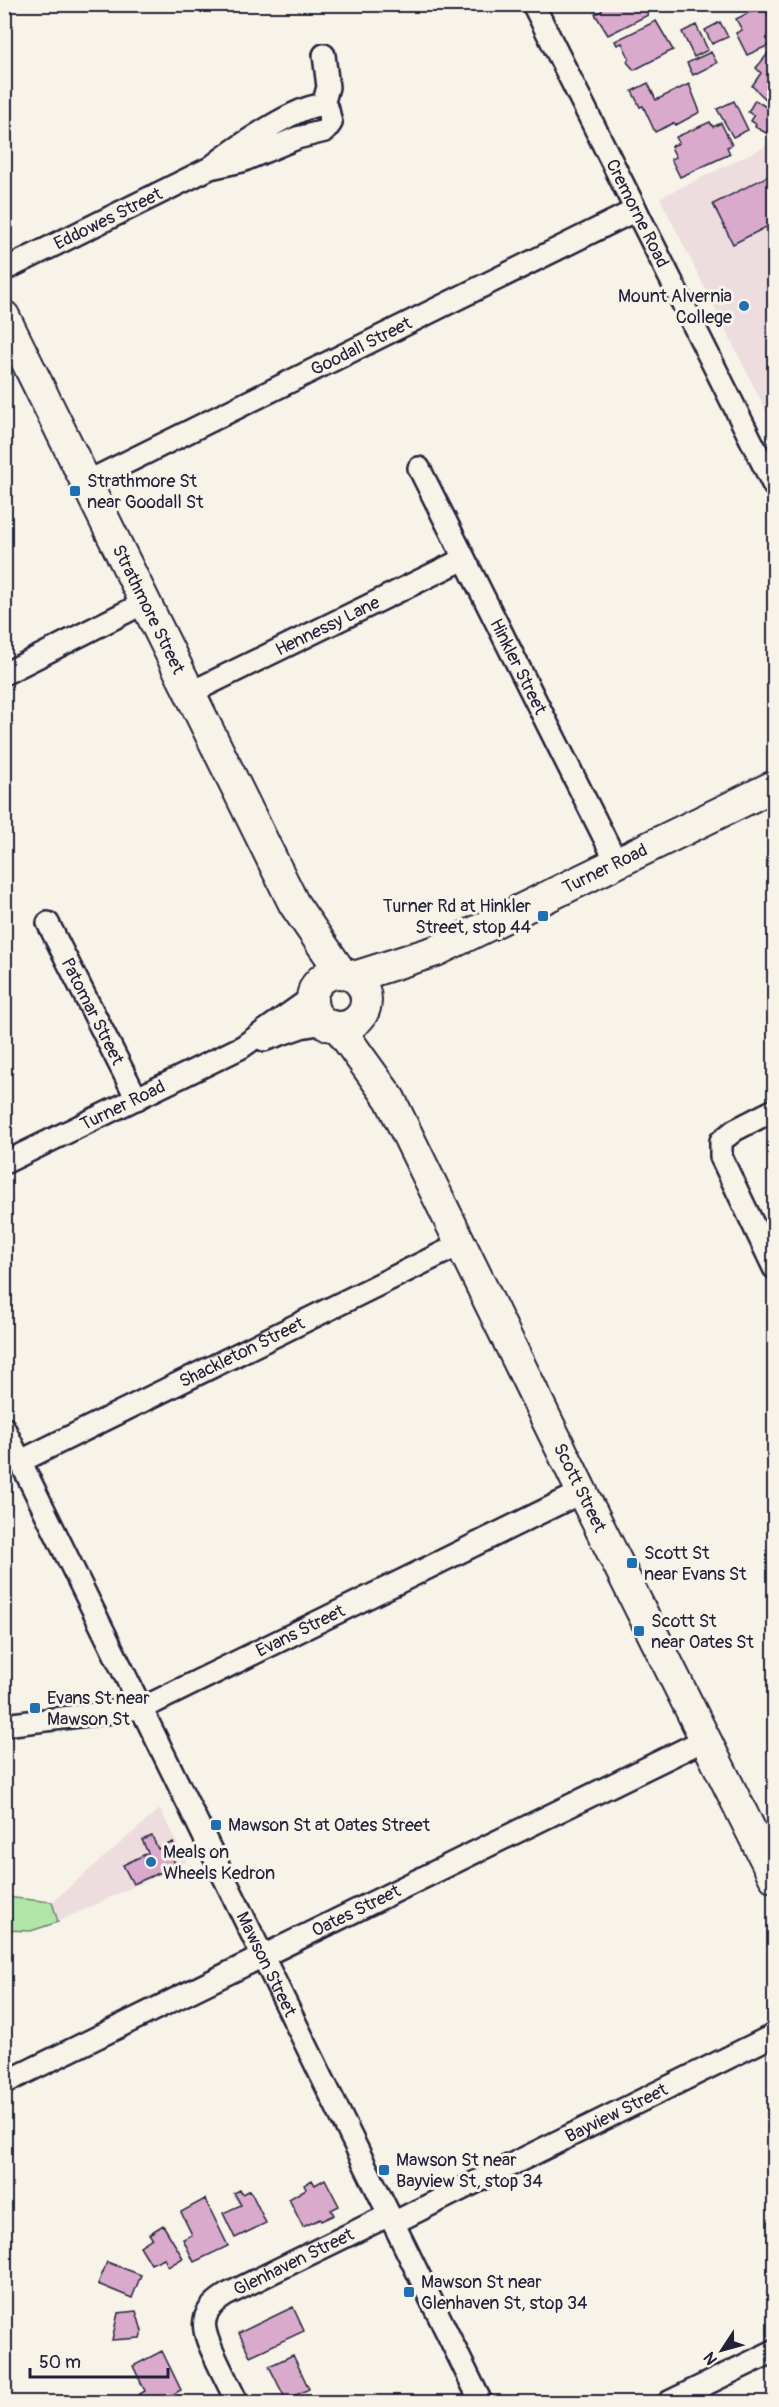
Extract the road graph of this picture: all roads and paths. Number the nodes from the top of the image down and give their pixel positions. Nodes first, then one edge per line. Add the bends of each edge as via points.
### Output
1 (533, 4) edge
2 (324, 56) dead end
3 (636, 210) junction
4 (4, 270) edge
5 (7, 327) edge
6 (419, 468) dead end
7 (87, 482) junction
8 (774, 486) edge
9 (464, 559) junction
10 (146, 602) junction
11 (4, 674) edge
12 (190, 693) junction
13 (774, 786) edge
14 (617, 863) junction
15 (48, 923) dead end
16 (339, 1000) junction
17 (137, 1100) junction
18 (774, 1110) edge
19 (4, 1163) edge
20 (461, 1244) junction
21 (774, 1268) edge
22 (4, 1428) edge
23 (21, 1461) junction
24 (582, 1492) junction
25 (141, 1707) junction
26 (4, 1725) edge
27 (706, 1739) junction
28 (774, 1877) edge
29 (263, 1957) junction
30 (774, 2035) edge
31 (4, 2083) edge
32 (391, 2219) junction
33 (774, 2351) edge
34 (237, 2403) edge
35 (481, 2403) edge
36 (669, 2403) edge

1 - 3 street, Cremorne Road
2 - 4 street, Eddowes Street via 328,87 323,105 306,108 255,135 210,168
3 - 7 street, Goodall Street
3 - 8 street, Cremorne Road
5 - 7 street, Strathmore Street
6 - 9 street, Hinkler Street
7 - 10 street, Strathmore Street
9 - 12 street, Hennessy Lane
9 - 14 street, Hinkler Street
10 - 11 street
10 - 12 street, Strathmore Street
12 - 16 street, Strathmore Street
13 - 14 street, Turner Road
14 - 16 street, Turner Road
15 - 17 street, Patomar Street
16 - 17 street, Turner Road via 301,1027 242,1047
16 - 20 street, Scott Street via 378,1057 390,1099
17 - 19 street, Turner Road
18 - 21 street via 721,1141 722,1157
20 - 23 street, Shackleton Street
20 - 24 street, Scott Street
22 - 23 street, Mawson Street
23 - 25 street, Mawson Street
24 - 25 street, Evans Street
24 - 27 street, Scott Street
25 - 26 street, Evans Street
25 - 29 street, Mawson Street
27 - 28 street, Scott Street
27 - 29 street, Oates Street
29 - 31 street, Oates Street
29 - 32 street, Mawson Street
30 - 32 street, Bayview Street
32 - 34 street, Glenhaven Street via 226,2295 198,2312
32 - 35 street, Mawson Street
33 - 36 street

